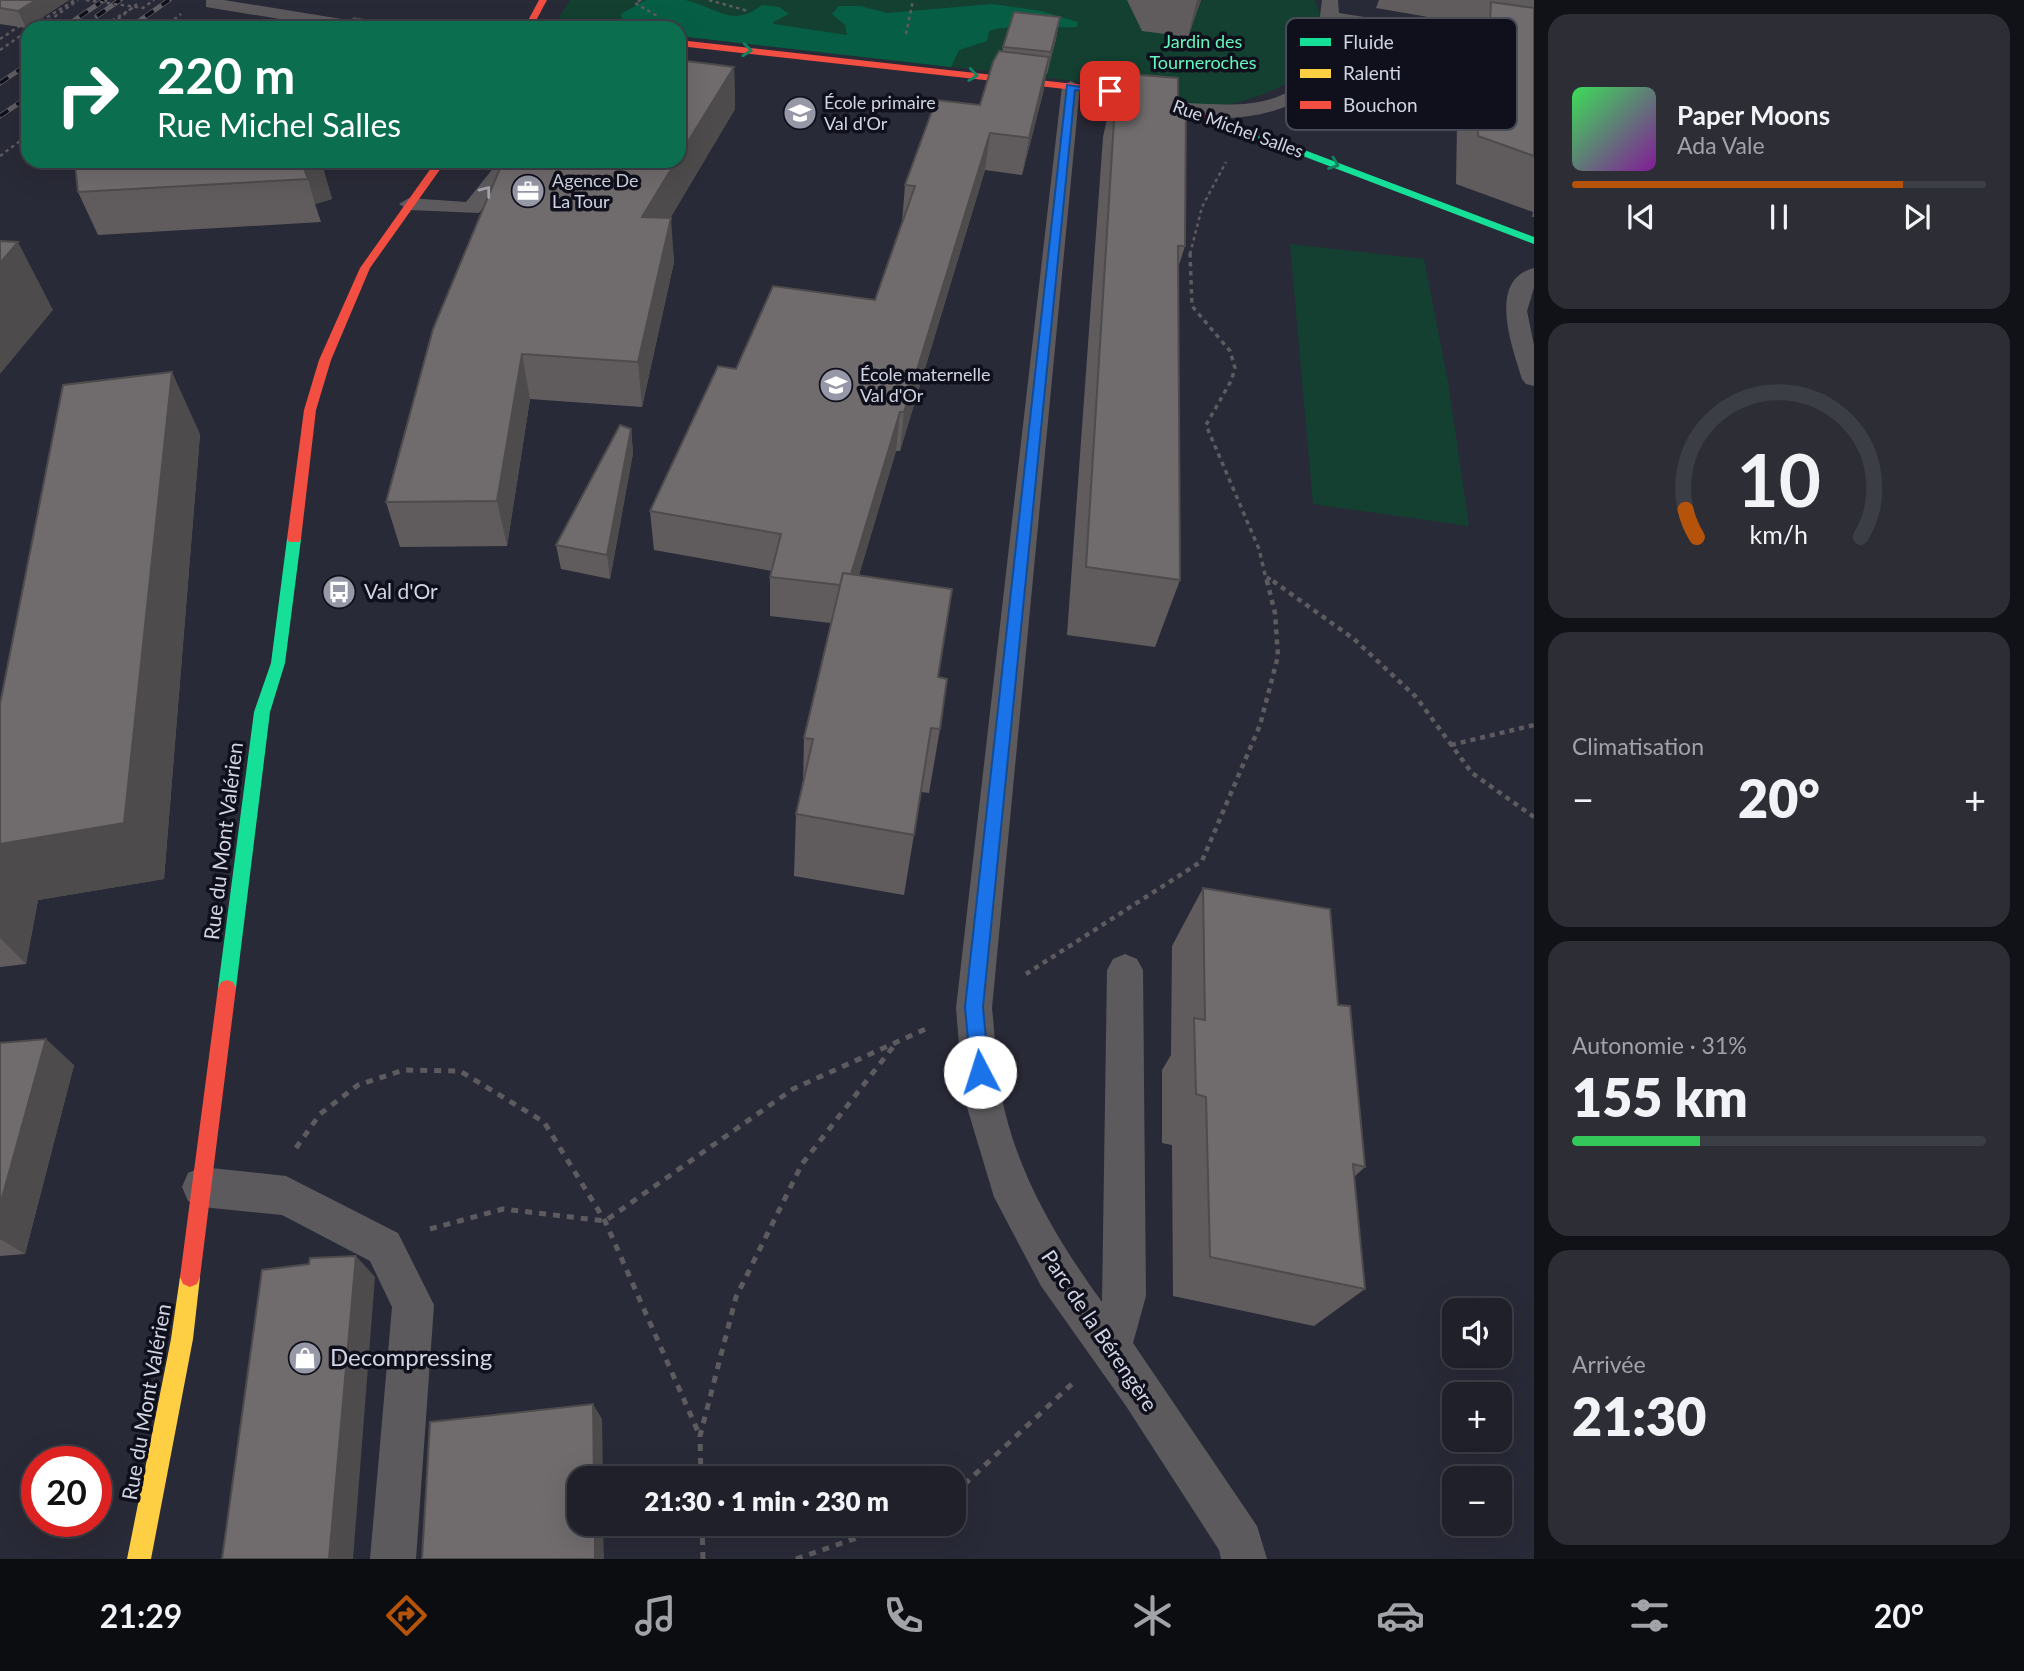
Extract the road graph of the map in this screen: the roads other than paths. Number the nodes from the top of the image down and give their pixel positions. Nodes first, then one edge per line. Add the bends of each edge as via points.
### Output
1 (543, 0) edge
2 (212, 3) dead end
3 (1329, 8) edge
4 (1379, 18) edge
5 (323, 21) edge
6 (536, 21) edge
7 (686, 44) edge
8 (1071, 86) junction
9 (1286, 101) edge
10 (1187, 109) junction
11 (436, 168) edge
12 (504, 168) edge
13 (409, 204) junction
14 (1534, 241) edge
15 (1534, 275) edge
16 (1534, 379) edge
17 (1125, 970) dead end
18 (202, 1187) junction
19 (1110, 1348) junction
20 (139, 1559) edge
21 (393, 1559) edge
22 (1244, 1559) edge

1 - 6 main road
2 - 5 lane
3 - 4 lane
7 -> 8 main road, Rue Michel Salles
8 - 10 main road, Rue Michel Salles via 1129,93
8 - 19 lane, Parc de la Bérengère via 974,1007 982,1094 1008,1182 1055,1272
9 - 10 lane via 1254,112
10 -> 14 main road, Rue Michel Salles
11 - 13 main road, Rue du Mont Valérien
13 -> 12 lane via 472,209
13 - 18 main road, Rue du Mont Valérien via 365,268 325,360 310,410 278,663 262,712
15 - 16 lane via 1521,286 1513,311
17 - 19 lane via 1125,1296
18 - 20 main road, Rue du Mont Valérien via 182,1339
18 - 21 lane via 286,1196 384,1247 413,1305
19 - 22 lane, Parc de la Bérengère via 1241,1542

